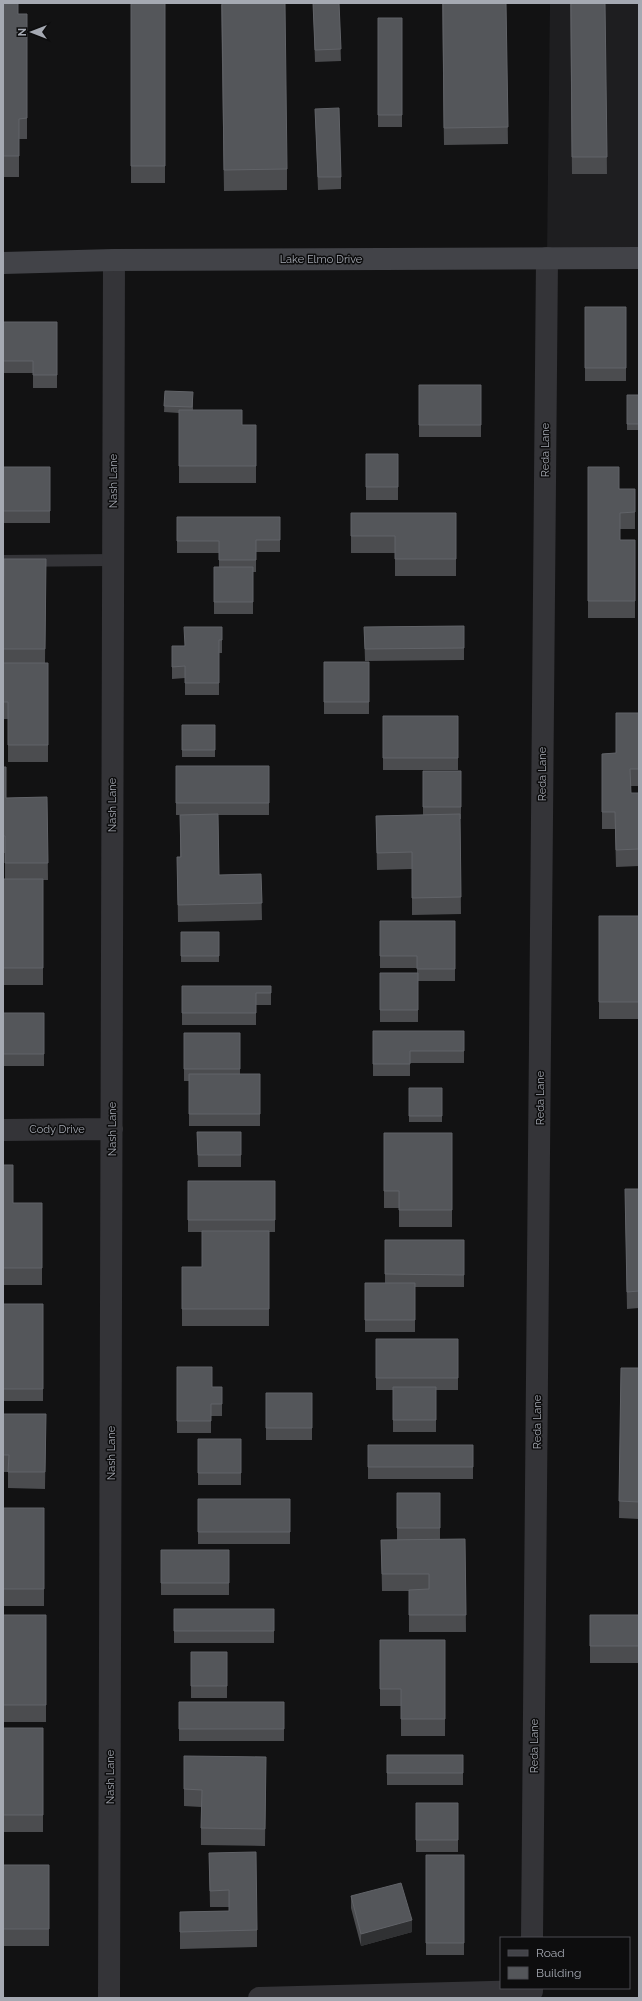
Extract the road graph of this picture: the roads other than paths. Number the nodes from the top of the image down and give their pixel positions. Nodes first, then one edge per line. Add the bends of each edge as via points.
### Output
1 (547, 258) junction
2 (639, 258) edge
3 (114, 260) junction
4 (3, 263) edge
5 (112, 560) junction
6 (3, 561) edge
7 (112, 1129) junction
8 (3, 1130) edge
9 (532, 1937) edge
10 (532, 1989) edge
11 (109, 1998) edge
12 (259, 1998) edge

1 - 2 main road, Lake Elmo Drive
1 - 3 main road, Lake Elmo Drive
1 - 9 street, Reda Lane
3 - 4 main road, Lake Elmo Drive
3 - 5 street, Nash Lane
5 - 6 lane
5 - 7 street, Nash Lane
7 - 8 street, Cody Drive
7 - 11 street, Nash Lane
10 - 12 street

